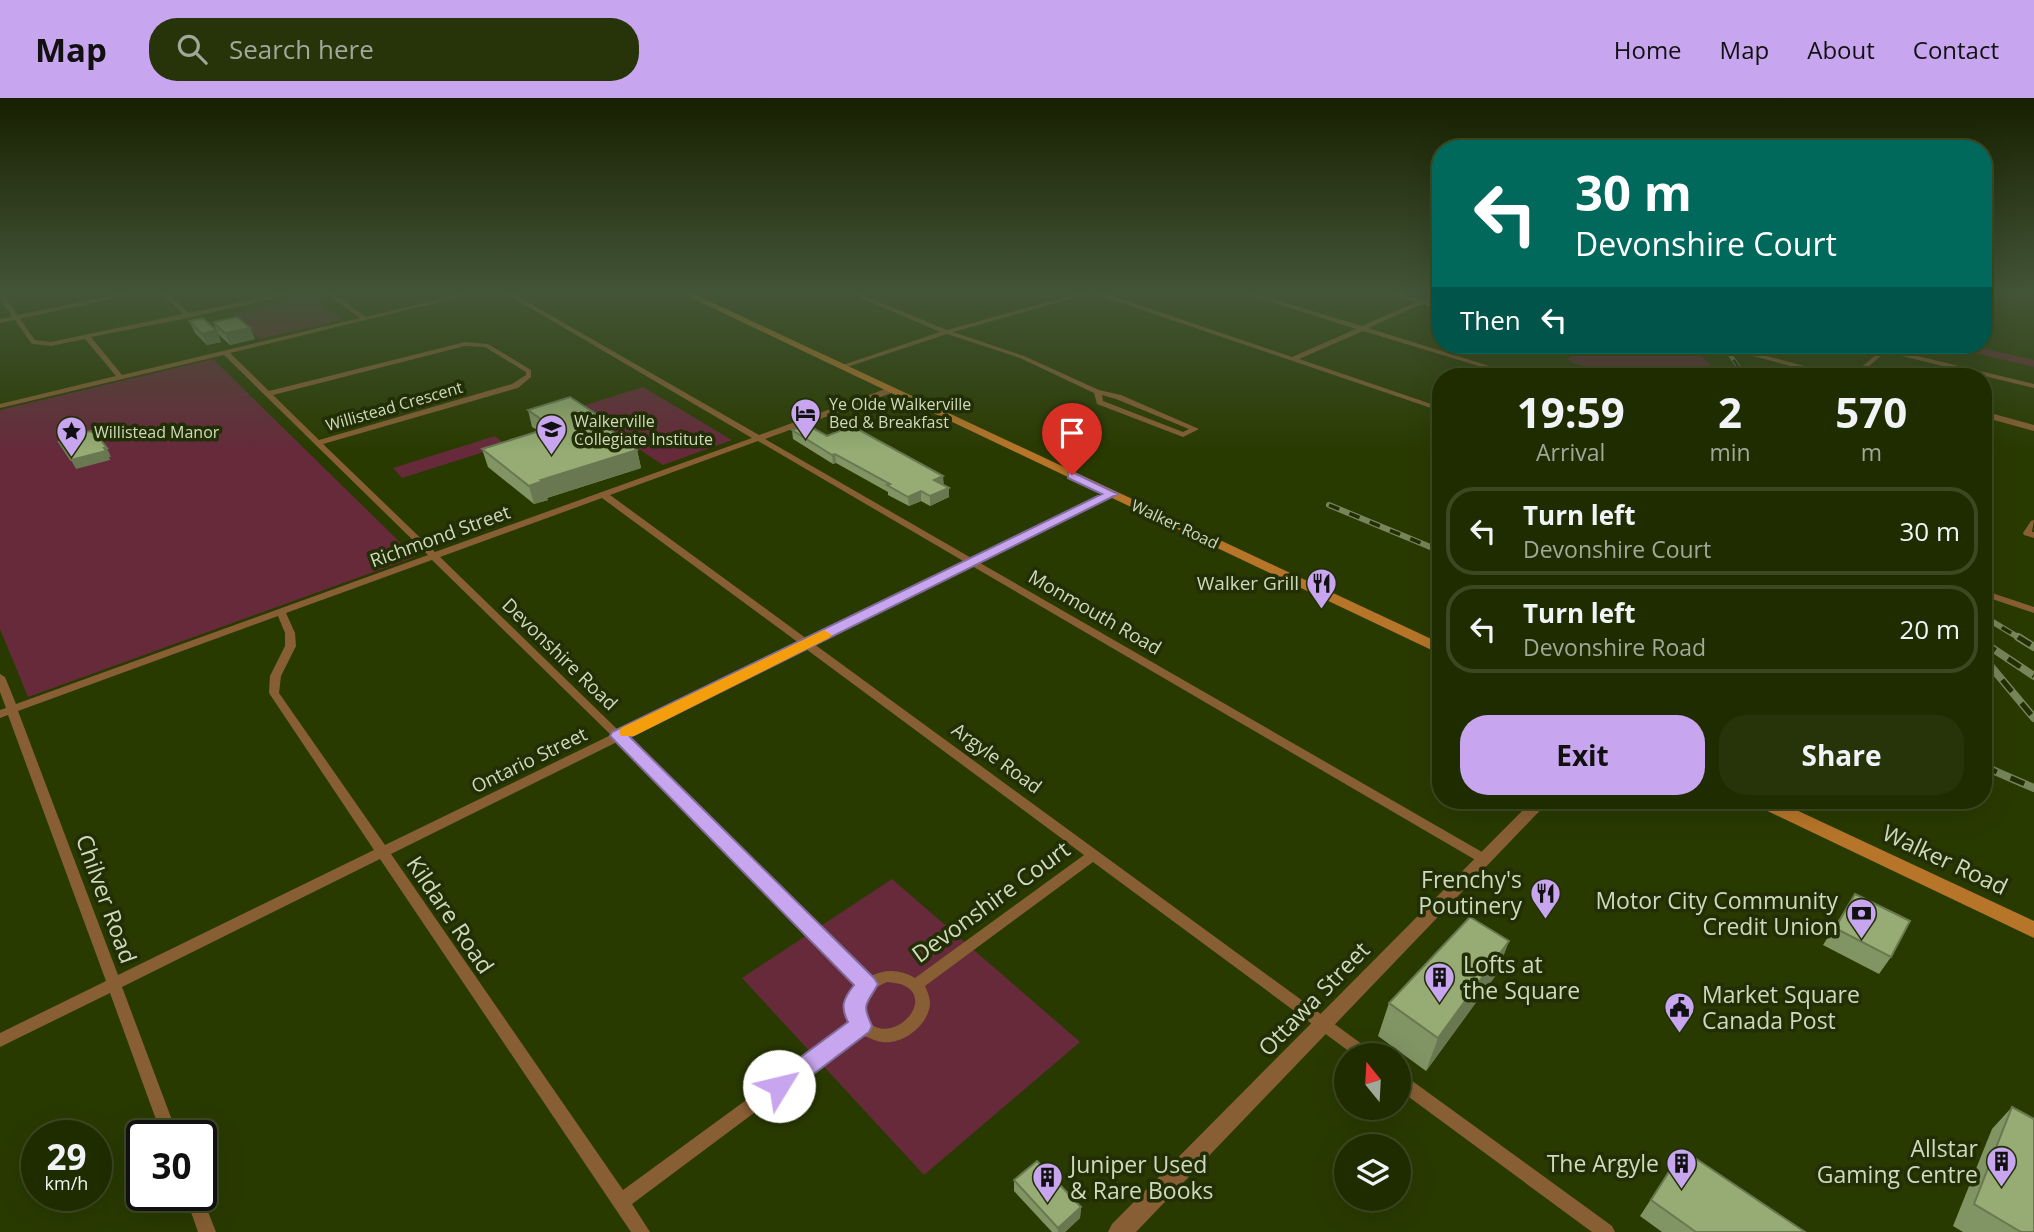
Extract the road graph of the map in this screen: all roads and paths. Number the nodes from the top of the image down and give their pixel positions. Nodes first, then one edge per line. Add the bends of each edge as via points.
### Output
1 (94, 345) edge
2 (255, 345) edge
3 (461, 345) edge
4 (484, 345) edge
5 (598, 345) edge
6 (795, 345) edge
7 (908, 345) edge
8 (988, 345) edge
9 (1251, 345) edge
10 (1324, 345) edge
11 (225, 352) junction
12 (1446, 354) edge
13 (1751, 354) edge
14 (1879, 354) edge
15 (1901, 354) edge
16 (1293, 359) junction
17 (842, 367) junction
18 (1492, 368) edge
19 (1806, 368) edge
20 (1863, 368) edge
21 (1959, 368) edge
22 (1992, 376) edge
23 (120, 377) junction
24 (2034, 386) edge
25 (891, 390) junction
26 (1097, 392) junction
27 (267, 394) junction
28 (1432, 405) edge
29 (0, 406) edge
30 (1992, 416) edge
31 (2034, 428) edge
32 (761, 438) junction
33 (317, 443) junction
34 (1112, 494) junction
35 (604, 495) junction
36 (2034, 523) edge
37 (2031, 534) edge
38 (435, 556) junction
39 (974, 562) junction
40 (1992, 596) edge
41 (2034, 610) edge
42 (281, 612) junction
43 (806, 644) junction
44 (1432, 645) edge
45 (0, 677) edge
46 (7, 712) edge
47 (618, 736) junction
48 (1533, 809) edge
49 (1778, 809) edge
50 (382, 852) junction
51 (1093, 855) junction
52 (1485, 859) junction
53 (2034, 929) edge
54 (867, 984) junction
55 (112, 985) junction
56 (916, 985) junction
57 (1323, 1024) junction
58 (861, 1026) junction
59 (0, 1040) edge
60 (1349, 1043) edge
61 (1411, 1090) edge
62 (164, 1120) edge
63 (621, 1202) junction
64 (199, 1211) edge
65 (207, 1232) edge
66 (641, 1232) edge
67 (1120, 1232) edge
68 (1606, 1232) edge

1 - 23 street
2 - 11 street
3 - 27 street, Willistead Crescent
4 - 33 street, Willistead Crescent via 528,371 529,376 515,386
5 - 32 street, Monmouth Road
6 - 17 main road, Walker Road
7 - 17 street
8 - 26 street
9 - 16 street
10 - 16 street
11 - 23 street
11 - 27 street, Devonshire Road
12 - 18 street
13 - 19 street
14 - 20 street
15 - 21 street
16 - 28 street
17 - 25 main road, Walker Road
22 - 24 street
23 - 29 street
25 - 32 street, Richmond Street
25 - 34 main road, Walker Road
26 - 26 street via 1118,397 1195,429 1183,435 1100,402
27 - 33 street, Devonshire Road
30 - 31 street
32 - 35 street, Richmond Street
32 - 39 street, Monmouth Road
33 - 38 street, Devonshire Road
34 - 39 street, Ontario Street
34 - 44 main road, Walker Road
35 - 38 street, Richmond Street
35 - 43 street, Argyle Road
36 - 37 street
38 - 42 street, Richmond Street
38 - 47 street, Devonshire Road
39 - 43 street, Ontario Street
39 - 52 street, Monmouth Road
40 - 41 street
42 - 46 street, Richmond Street
42 - 50 street, Kildare Road via 291,647 275,673 274,693
43 - 47 street, Ontario Street
43 - 51 street, Argyle Road
45 - 46 street, Chilver Road
46 - 55 street, Chilver Road
47 - 50 street, Ontario Street
47 - 54 street, Devonshire Road
48 - 52 street, Ottawa Street
49 - 53 main road, Walker Road
50 - 55 street, Ontario Street
50 - 63 street, Kildare Road
51 - 56 street, Devonshire Court
51 - 57 street, Argyle Road
52 - 57 street, Ottawa Street
54 - 56 street, Devonshire Court via 887,976
54 - 58 street via 854,1002 853,1012
55 - 59 street, Ontario Street
55 - 62 street, Chilver Road
56 - 58 street, Devonshire Court via 922,993 922,1011 909,1027 887,1035
57 - 60 street, Argyle Road
57 - 67 street, Ottawa Street
58 - 63 street
61 - 68 street
63 - 66 street, Kildare Road
64 - 65 street

